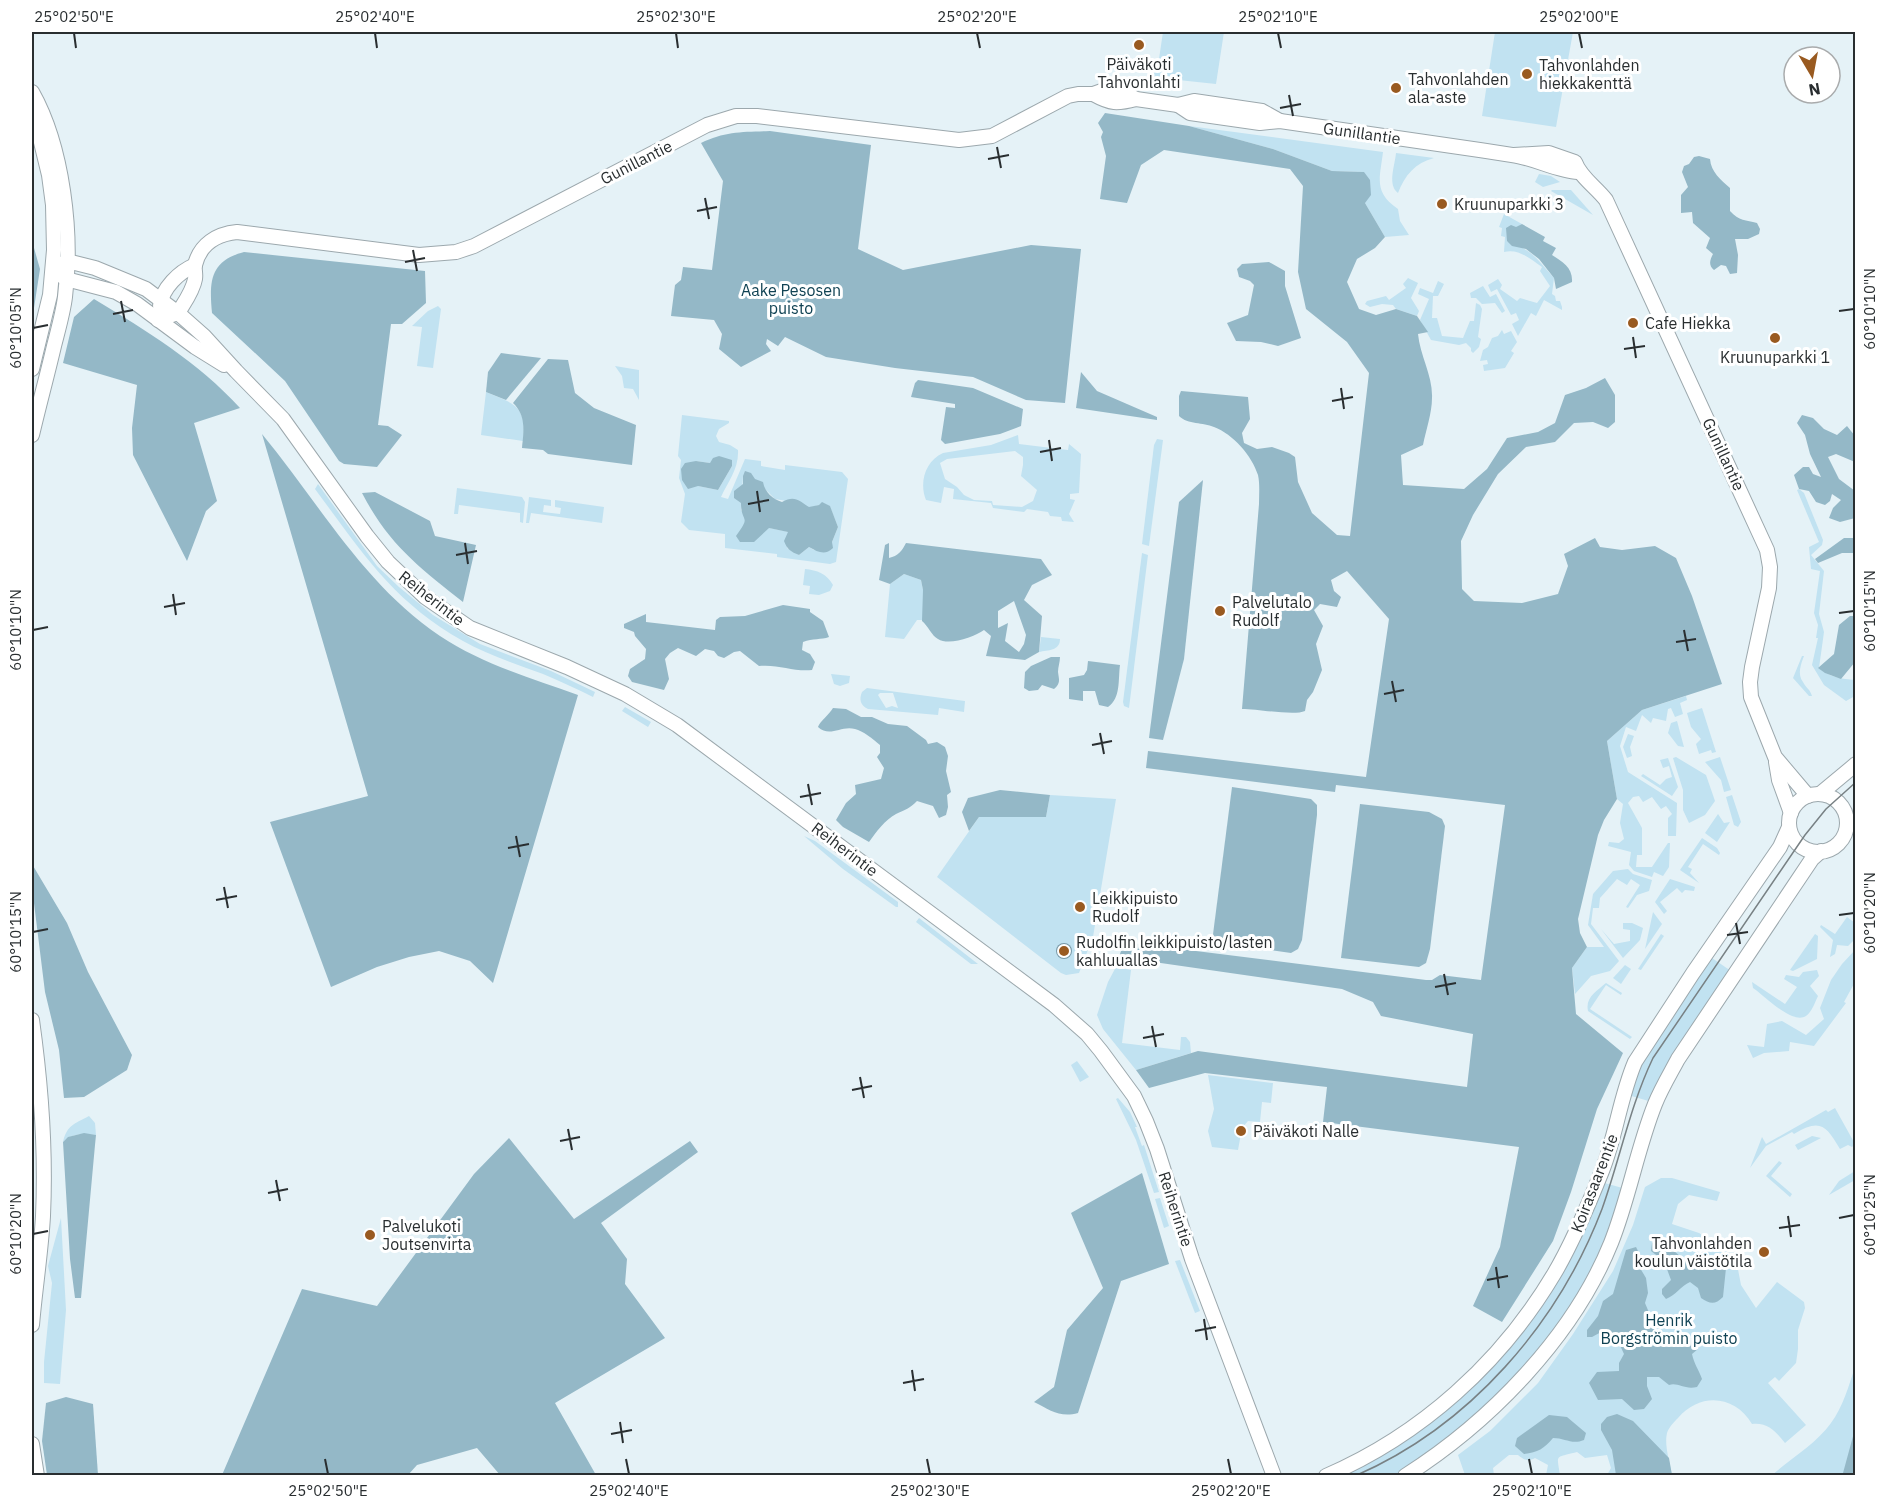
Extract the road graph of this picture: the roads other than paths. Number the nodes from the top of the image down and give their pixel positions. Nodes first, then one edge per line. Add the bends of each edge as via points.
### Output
1 (32, 92) edge
2 (32, 105) edge
3 (67, 261) junction
4 (195, 266) junction
5 (53, 269) junction
6 (66, 279) junction
7 (160, 299) junction
8 (178, 313) junction
9 (158, 320) junction
10 (32, 369) edge
11 (236, 371) junction
12 (34, 402) edge
13 (32, 435) edge
14 (1775, 757) junction
15 (1856, 764) edge
16 (1814, 795) junction
17 (1851, 815) edge
18 (1790, 820) junction
19 (1821, 851) junction
20 (32, 1020) edge
21 (32, 1325) edge
22 (32, 1443) edge
23 (37, 1476) edge
24 (1274, 1476) edge
25 (1326, 1476) edge
26 (1405, 1476) edge

1 - 3 street via 43,111 57,165 64,202
2 - 5 street via 49,176
3 - 5 street
3 - 6 street
3 - 7 street, Reiherintie via 117,276
4 - 7 street, Gunillantie via 182,271
4 - 8 street, Gunillantie via 195,280
4 - 14 street, Gunillantie via 208,243 223,234 237,232 418,255 456,252 708,125 736,116 959,140 992,136 1068,96 1093,94 1118,103 1136,99 1178,105 1194,101 1262,111 1280,121 1514,155 1560,155 1575,162 1578,172 1600,192 1611,210 1767,550 1769,588 1750,682 1751,697
5 - 6 street, Reiherintie
5 - 10 street
6 - 9 street, Reiherintie via 116,292
6 - 12 street via 65,298
7 - 8 street, Reiherintie
7 - 9 street
8 - 9 street
8 - 11 street, Reiherintie
9 - 11 street, Reiherintie
11 - 24 street, Reiherintie via 283,419 388,562 426,597 470,628 625,694 676,725 1035,991 1087,1034 1134,1096 1146,1121 1192,1259
12 - 13 street
14 - 16 street, Gunillantie
14 - 18 street, Gunillantie
15 - 16 street
16 - 17 street via 1837,802
16 - 18 street via 1795,805
17 - 19 street via 1840,841
18 - 19 street via 1792,836 1801,847
18 - 25 street, Koirasaarentie via 1780,847 1635,1062 1614,1136 1581,1221 1554,1274 1511,1336 1468,1384 1419,1423
19 - 26 street, Koirasaarentie via 1668,1076 1655,1103 1610,1244 1579,1303 1550,1345 1505,1397 1455,1441
20 - 21 street via 43,1176
22 - 23 street

